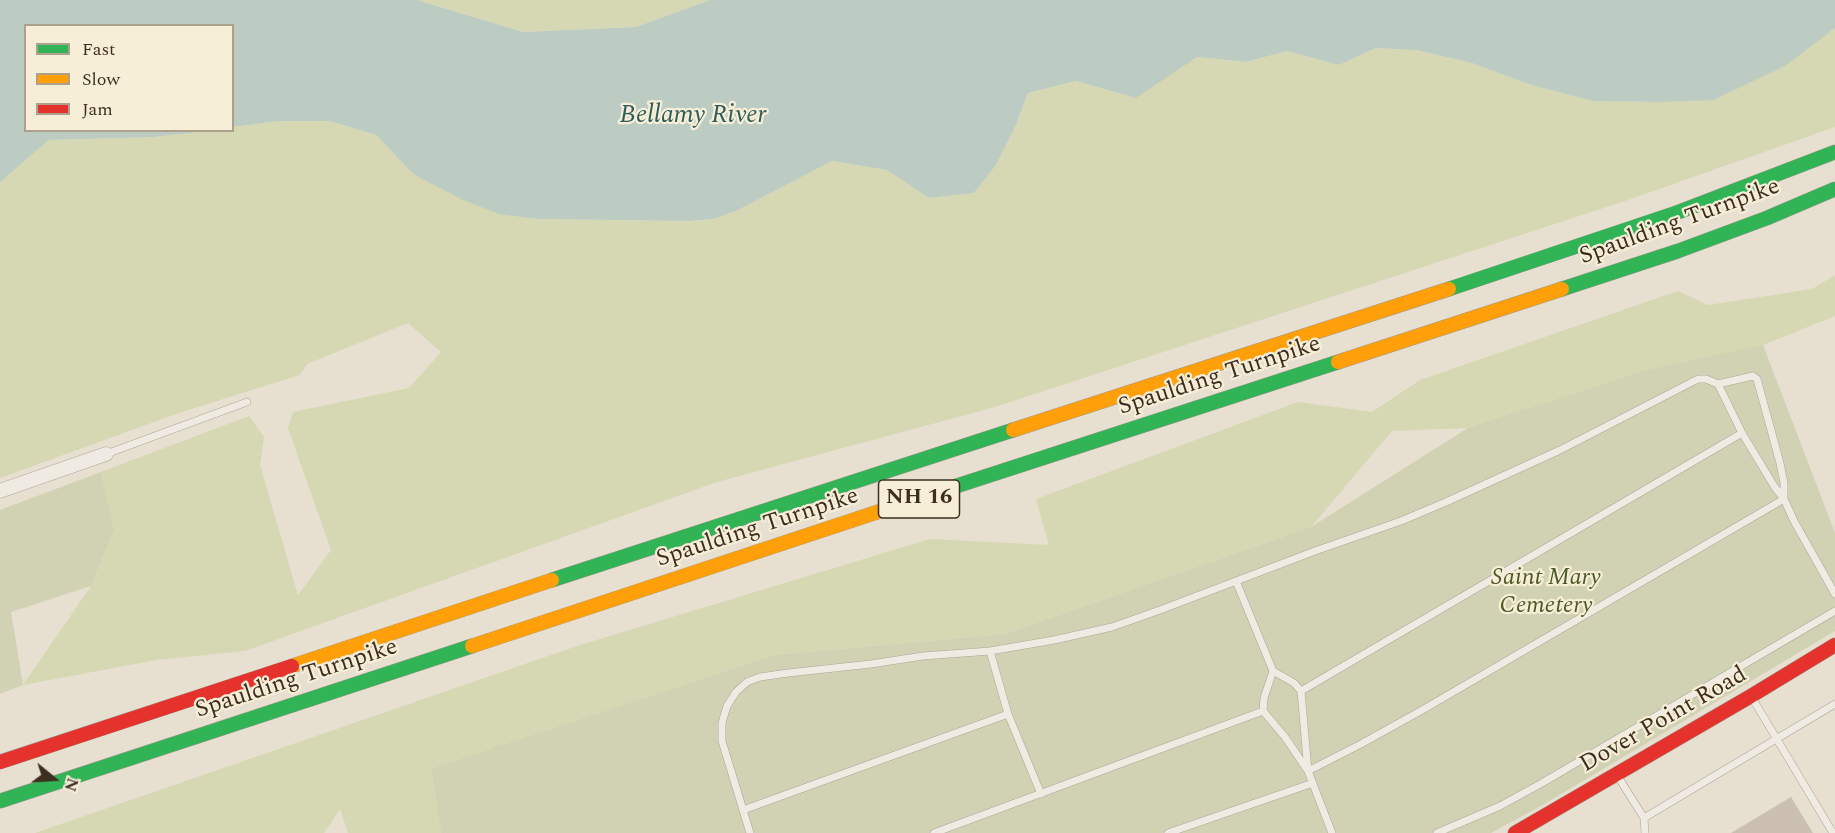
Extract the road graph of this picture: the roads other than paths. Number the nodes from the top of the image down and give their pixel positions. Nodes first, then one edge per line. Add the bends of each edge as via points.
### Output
1 (1835, 152) edge
2 (1835, 189) edge
3 (1718, 384) junction
4 (247, 402) dead end
5 (1742, 433) junction
6 (106, 454) joint
7 (0, 491) edge
8 (1784, 499) junction
9 (1236, 581) junction
10 (1835, 594) edge
11 (1835, 611) edge
12 (1835, 645) edge
13 (990, 651) junction
14 (1273, 671) junction
15 (1301, 691) junction
16 (1751, 696) junction
17 (1835, 704) edge
18 (1263, 711) junction
19 (1008, 714) junction
20 (1776, 740) junction
21 (0, 762) edge
22 (1308, 771) junction
23 (1617, 775) junction
24 (1313, 783) junction
25 (1041, 794) junction
26 (0, 801) edge
27 (743, 810) junction
28 (1644, 818) junction
29 (750, 833) edge
30 (934, 833) edge
31 (1168, 833) edge
32 (1332, 833) edge
33 (1437, 833) edge
34 (1515, 833) edge
35 (1645, 833) edge
36 (1833, 833) edge

1 - 21 main road, Spaulding Turnpike / NH 16 via 1676,213 1506,270
2 - 26 main road, Spaulding Turnpike / NH 16 via 1678,251
3 - 5 lane
3 - 8 lane via 1753,376 1758,379 1780,463
3 - 9 lane via 1698,379 1560,450 1446,502
4 - 6 lane
5 - 8 lane
5 - 15 lane
6 - 7 street
8 - 10 lane
8 - 22 lane via 1424,709
9 - 13 lane via 1112,627
9 - 14 lane
11 - 33 lane via 1542,783
12 - 16 main road, Dover Point Road
13 - 19 lane
13 - 27 lane via 788,673 747,682 727,706 722,732 727,763
14 - 15 lane
14 - 18 lane
15 - 22 lane
16 - 20 lane
16 - 23 main road, Dover Point Road
17 - 20 lane
18 - 22 lane
18 - 25 lane
19 - 25 lane
19 - 27 lane
20 - 28 lane
20 - 36 lane
22 - 24 lane
23 - 28 lane
23 - 34 main road, Dover Point Road
24 - 31 lane
24 - 32 lane
25 - 30 lane
27 - 29 lane
28 - 35 lane

